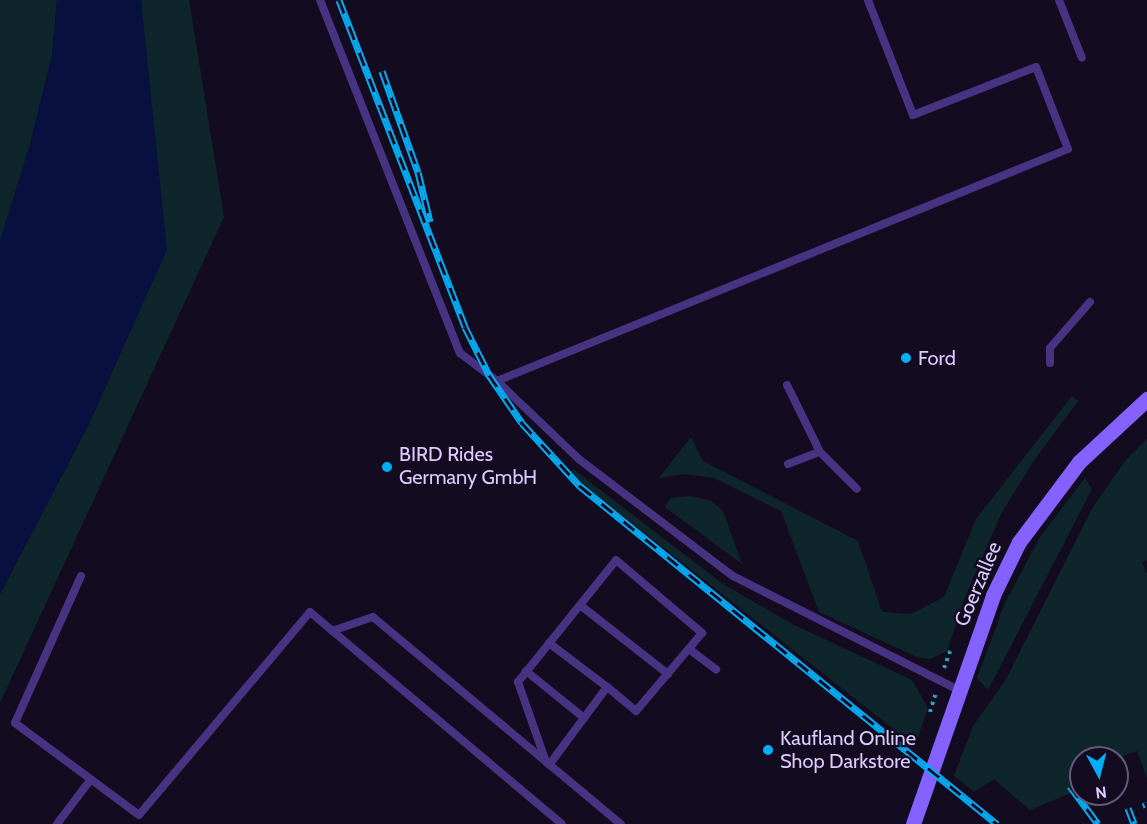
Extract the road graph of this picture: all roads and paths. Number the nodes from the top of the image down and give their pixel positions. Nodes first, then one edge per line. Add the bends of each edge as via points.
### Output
1 (320, 0) edge
2 (868, 0) edge
3 (1059, 0) edge
4 (1082, 58) dead end
5 (1090, 302) dead end
6 (1050, 363) dead end
7 (497, 381) junction
8 (788, 385) dead end
9 (1147, 399) edge
10 (820, 452) junction
11 (788, 464) dead end
12 (857, 489) dead end
13 (81, 576) dead end
14 (580, 605) junction
15 (332, 631) junction
16 (549, 643) junction
17 (689, 649) junction
18 (717, 669) dead end
19 (526, 672) junction
20 (668, 674) junction
21 (607, 687) junction
22 (959, 690) junction
23 (584, 718) junction
24 (548, 764) junction
25 (91, 779) junction
26 (57, 824) edge
27 (562, 824) edge
28 (621, 824) edge
29 (913, 824) edge

1 - 7 lane via 460,353
2 - 7 lane via 913,115 1036,67 1068,149
3 - 4 lane
5 - 6 lane via 1050,348
7 - 22 lane via 580,460 733,576
8 - 10 lane
9 - 22 main road, Goerzallee via 1079,462 1034,519 993,596
10 - 11 lane
10 - 12 lane
13 - 25 lane via 15,723
14 - 16 lane
14 - 17 lane via 616,560 702,633
14 - 20 lane
15 - 24 lane via 373,617
15 - 25 lane via 310,612 139,815
15 - 27 lane
16 - 19 lane
16 - 21 lane
17 - 18 lane
17 - 20 lane
19 - 23 lane
19 - 24 lane via 518,682
20 - 21 lane via 636,711
21 - 23 lane
22 - 29 main road, Goerzallee
23 - 24 lane
24 - 28 lane
25 - 26 lane

